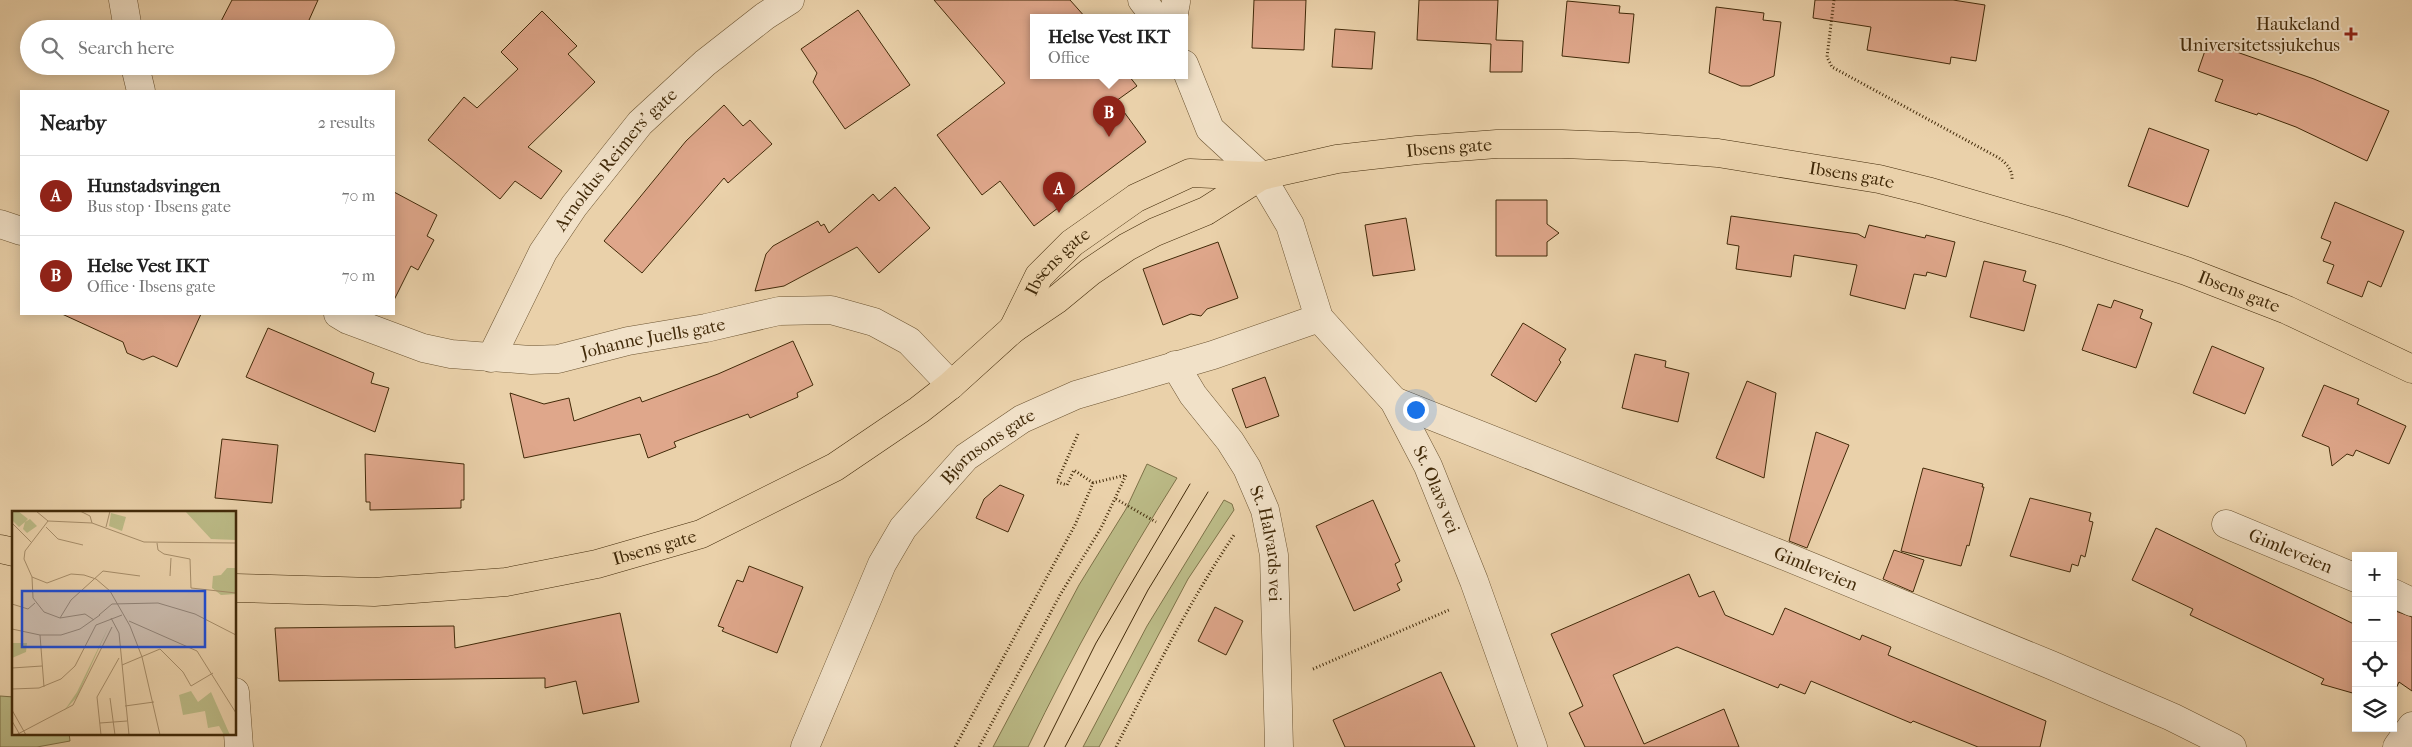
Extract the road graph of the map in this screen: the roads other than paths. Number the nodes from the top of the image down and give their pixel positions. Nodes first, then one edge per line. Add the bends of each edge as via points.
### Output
1 (123, 0) edge
2 (790, 0) edge
3 (1142, 0) edge
4 (1168, 13) edge
5 (126, 20) edge
6 (1188, 74) edge
7 (137, 75) edge
8 (141, 90) edge
9 (1261, 176) junction
10 (0, 224) edge
11 (20, 231) edge
12 (340, 315) edge
13 (1318, 318) junction
14 (1013, 329) junction
15 (491, 358) junction
16 (1175, 365) junction
17 (2412, 369) edge
18 (951, 385) junction
19 (1394, 401) junction
20 (2226, 524) dead end
21 (2352, 576) edge
22 (236, 588) edge
23 (2397, 596) edge
24 (2412, 602) edge
25 (236, 706) edge
26 (2412, 726) edge
27 (239, 747) edge
28 (805, 747) edge
29 (1279, 747) edge
30 (1533, 747) edge
31 (2232, 747) edge
32 (2397, 747) edge

1 - 5 street
2 - 15 street, Arnoldus Reimers' gate via 705,63 640,123 574,206 543,252
3 - 4 street
6 - 9 street, St. Olavs vei via 1210,129
7 - 8 street
9 - 13 street, St. Olavs vei via 1290,225
9 - 14 main road, Ibsens gate via 1206,211 1127,247
9 - 14 main road, Ibsens gate via 1190,173 1136,198 1072,243 1039,276
9 - 17 main road, Ibsens gate via 1337,159 1497,144 1638,147 1794,164 1898,184 2065,231 2186,271 2287,310
10 - 11 street
12 - 15 street, Johanne Juells gate via 423,348
13 - 16 street, Bjørnsons gate
13 - 19 street, St. Olavs vei
14 - 18 main road, Ibsens gate
15 - 18 street, Johanne Juells gate via 558,359 628,341 779,311 831,310 874,322 909,341
16 - 28 street, Bjørnsons gate via 1076,395 1022,419 966,457 903,528 882,564
16 - 29 street, St. Halvards vei via 1247,468 1265,510 1274,555
18 - 22 main road, Ibsens gate via 835,467 765,504 701,534 597,564 506,582 374,592
19 - 30 street, St. Olavs vei via 1428,466 1474,581
19 - 31 street, Gimleveien via 2051,665 2172,717
20 - 21 street, Gimleveien
23 - 24 street
25 - 27 street
26 - 32 street

